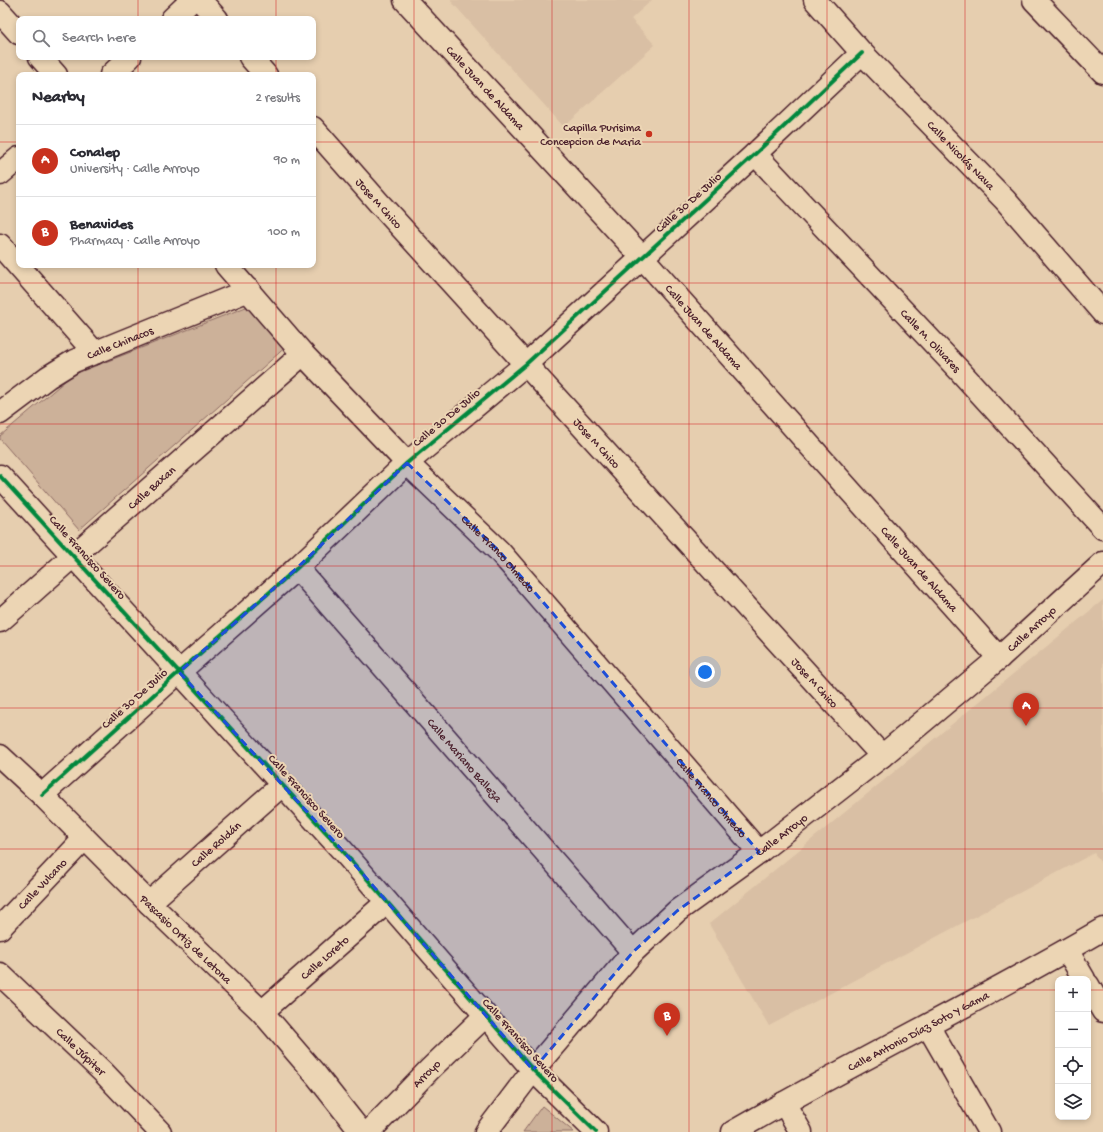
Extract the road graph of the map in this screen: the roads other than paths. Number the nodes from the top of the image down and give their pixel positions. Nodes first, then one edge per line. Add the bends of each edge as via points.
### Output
1 (192, 0) edge
2 (200, 0) edge
3 (405, 0) edge
4 (816, 0) edge
5 (1034, 0) edge
6 (0, 12) edge
7 (175, 16) edge
8 (214, 16) edge
9 (16, 31) edge
10 (862, 53) junction
11 (43, 60) edge
12 (127, 60) edge
13 (253, 60) edge
14 (53, 72) edge
15 (114, 72) edge
16 (263, 72) edge
17 (1103, 72) edge
18 (316, 131) edge
19 (756, 154) junction
20 (16, 161) edge
21 (0, 174) edge
22 (0, 245) edge
23 (642, 257) junction
24 (16, 263) edge
25 (20, 268) edge
26 (229, 268) edge
27 (249, 290) junction
28 (1100, 303) edge
29 (95, 353) junction
30 (303, 354) junction
31 (526, 364) junction
32 (0, 412) edge
33 (407, 464) junction
34 (0, 476) edge
35 (1103, 528) edge
36 (73, 556) junction
37 (1103, 563) edge
38 (298, 568) junction
39 (0, 621) edge
40 (999, 658) junction
41 (179, 672) junction
42 (0, 756) edge
43 (882, 756) junction
44 (283, 784) junction
45 (42, 795) junction
46 (84, 839) junction
47 (759, 852) junction
48 (387, 902) junction
49 (149, 903) junction
50 (0, 928) edge
51 (1103, 929) edge
52 (1067, 950) junction
53 (633, 952) junction
54 (0, 974) edge
55 (1082, 976) edge
56 (1091, 990) edge
57 (1103, 1011) edge
58 (262, 1012) junction
59 (485, 1016) junction
60 (928, 1026) junction
61 (533, 1070) junction
62 (784, 1103) junction
63 (160, 1132) edge
64 (361, 1132) edge
65 (369, 1132) edge
66 (486, 1132) edge
67 (596, 1132) edge
68 (733, 1132) edge
69 (801, 1132) edge
70 (989, 1132) edge

1 - 7 street
2 - 8 street
3 - 23 street, Calle Juan de Aldama
4 - 10 street, Calle Nicolás Nava
5 - 17 street
6 - 9 street
10 - 19 street, Calle 30 De Julio
10 - 28 street, Calle Nicolás Nava via 1005,200
11 - 14 street
12 - 15 street
13 - 16 street
18 - 31 street, Jose M Chico
19 - 23 street, Calle 30 De Julio
19 - 35 street, Calle M. Olivares
20 - 21 street
22 - 24 street
23 - 31 street, Calle 30 De Julio
23 - 40 street, Calle Juan de Aldama
25 - 29 street
26 - 27 street, Calle Franco Olmedo
27 - 29 street, Calle Chinacos
27 - 30 street, Calle Franco Olmedo
29 - 32 street, Calle Chinacos via 74,361 48,377
30 - 33 street, Calle Franco Olmedo
30 - 36 street, Calle Baxan
31 - 33 street, Calle 30 De Julio
31 - 43 street, Jose M Chico
33 - 38 street, Calle 30 De Julio
33 - 47 street, Calle Franco Olmedo via 499,551
34 - 36 street, Calle Francisco Severo
36 - 39 street, Calle Baxan
36 - 41 street, Calle Francisco Severo
37 - 40 street, Calle Arroyo
38 - 41 street, Calle 30 De Julio
38 - 53 street, Calle Mariano Balleza
40 - 43 street, Calle Arroyo
41 - 44 street, Calle Francisco Severo
41 - 45 street, Calle 30 De Julio
42 - 45 street, Pascasio Ortiz de Letona
43 - 47 street, Calle Arroyo
44 - 48 street, Calle Francisco Severo
44 - 49 street, Calle Roldán
45 - 46 street, Pascasio Ortiz de Letona
46 - 49 street, Pascasio Ortiz de Letona
46 - 50 street, Calle Vulcano
47 - 53 street, Calle Arroyo via 677,911
48 - 58 street, Calle Loreto
48 - 59 street, Calle Francisco Severo
49 - 58 street, Pascasio Ortiz de Letona
51 - 52 street, Calle Antonio Díaz Soto Y Gama
52 - 55 street
52 - 60 street, Calle Antonio Díaz Soto Y Gama
53 - 61 street, Calle Arroyo
54 - 63 street, Calle Júpiter via 104,1073
56 - 57 street
58 - 64 street, Pascasio Ortiz de Letona
59 - 61 street, Calle Francisco Severo
59 - 65 street, Arroyo
60 - 62 street, Calle Antonio Díaz Soto Y Gama
60 - 70 street
61 - 66 street, Calle Arroyo
61 - 67 street, Calle Francisco Severo
62 - 68 street, Calle Antonio Díaz Soto Y Gama
62 - 69 street

